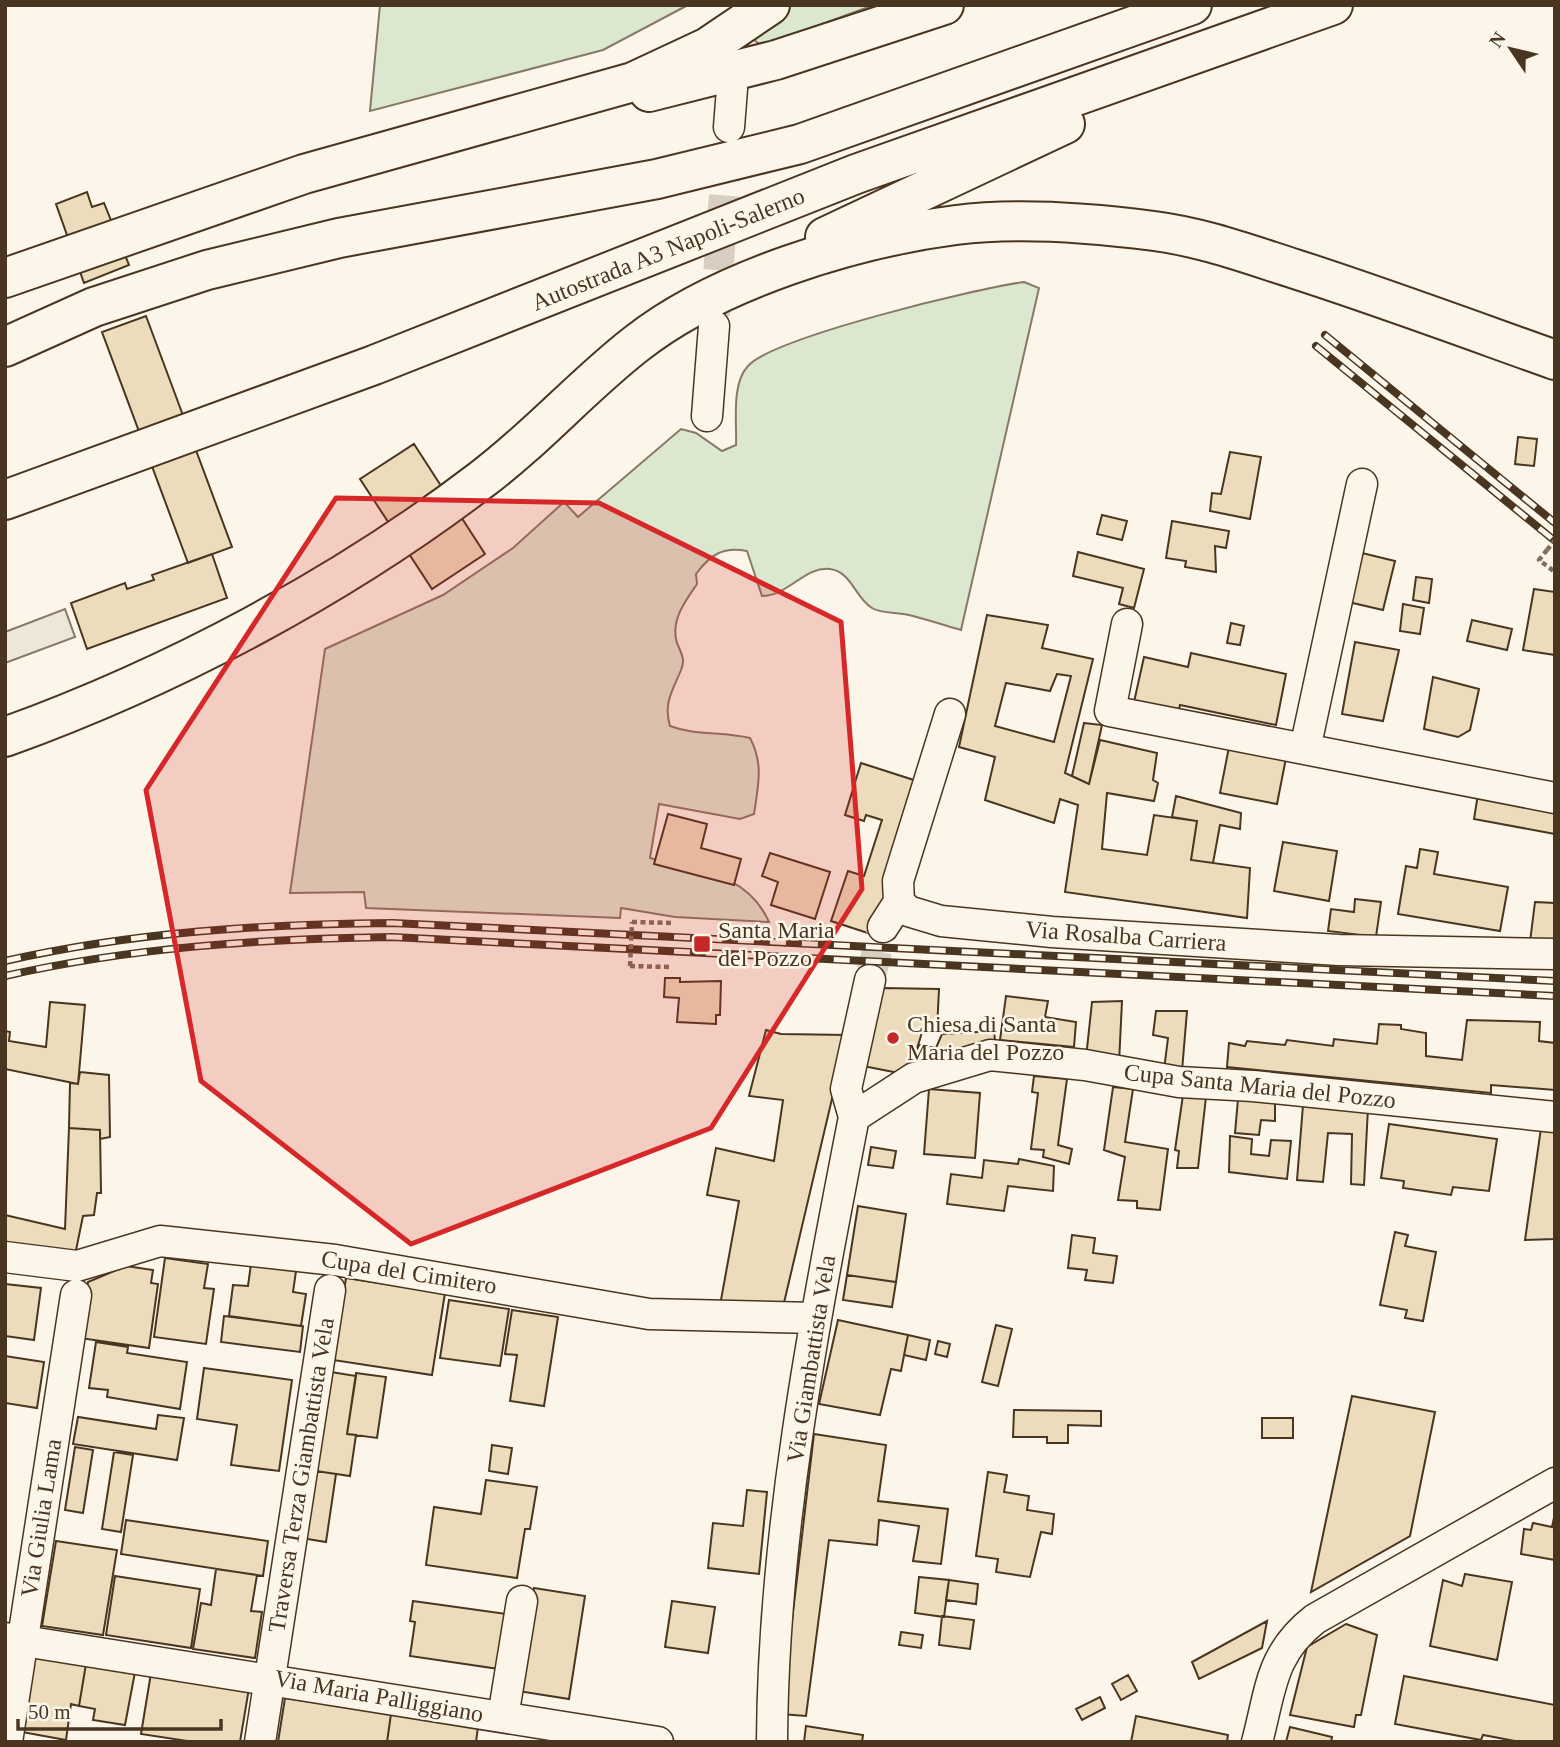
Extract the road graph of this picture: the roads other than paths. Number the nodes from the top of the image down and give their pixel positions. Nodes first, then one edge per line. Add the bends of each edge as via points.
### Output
1 (944, 5) edge
2 (1192, 5) edge
3 (748, 7) edge
4 (1316, 11) edge
5 (732, 89) dead end
6 (729, 127) tunnel mouth
7 (452, 134) junction
8 (5, 278) edge
9 (706, 315) junction
10 (5, 347) edge
11 (1555, 360) edge
12 (708, 416) dead end
13 (1362, 484) dead end
14 (5, 500) edge
15 (1127, 624) dead end
16 (950, 714) dead end
17 (5, 737) edge
18 (1305, 749) junction
19 (1555, 798) edge
20 (899, 902) junction
21 (883, 927) tunnel mouth
22 (1555, 954) edge
23 (870, 980) tunnel mouth
24 (854, 1117) junction
25 (1555, 1117) edge
26 (5, 1257) edge
27 (330, 1290) dead end
28 (76, 1295) dead end
29 (815, 1318) junction
30 (1555, 1483) edge
31 (522, 1601) dead end
32 (13, 1640) edge
33 (270, 1678) junction
34 (509, 1726) edge
35 (7, 1742) edge
36 (260, 1742) edge
37 (658, 1742) edge
38 (772, 1742) edge
39 (1257, 1742) edge

1 - 7 highway via 683,85
2 - 10 highway, Autostrada A3 Napoli-Salerno via 800,144 657,179 352,235 207,270 94,307
3 - 7 highway via 708,47 633,82
4 - 9 highway via 908,196
4 - 14 highway, Autostrada A3 Napoli-Salerno via 856,174 374,365
5 - 6 street
7 - 8 highway via 304,174
9 - 11 highway via 762,276 859,244 958,224 1058,223 1157,231 1215,243
9 - 12 street
9 - 17 highway via 638,342 481,481 352,567 182,662
13 - 18 street
15 - 18 street via 1110,710
16 - 20 street via 898,881
18 - 19 street
20 - 21 street
20 - 22 street, Via Rosalba Carriera via 908,911 941,920 1052,932 1339,950
23 - 24 street, Via Giambattista Vela via 846,1089
24 - 25 street, Cupa Santa Maria del Pozzo via 914,1078 990,1055 1085,1065 1179,1082
24 - 29 street, Via Giambattista Vela
26 - 29 street, Cupa del Cimitero via 77,1266 160,1241 335,1259 649,1314
27 - 33 street, Traversa Terza Giambattista Vela
28 - 32 street, Via Giulia Lama
29 - 38 street, Via Giambattista Vela via 786,1515 772,1683
30 - 39 street via 1315,1619 1294,1636 1280,1656
31 - 34 street, Via Maria Palliggiano
32 - 33 street, Via Maria Palliggiano
32 - 35 street, Via Giulia Lama
33 - 34 street, Via Maria Palliggiano
33 - 36 street, Traversa Terza Giambattista Vela
34 - 37 street, Via Maria Palliggiano

